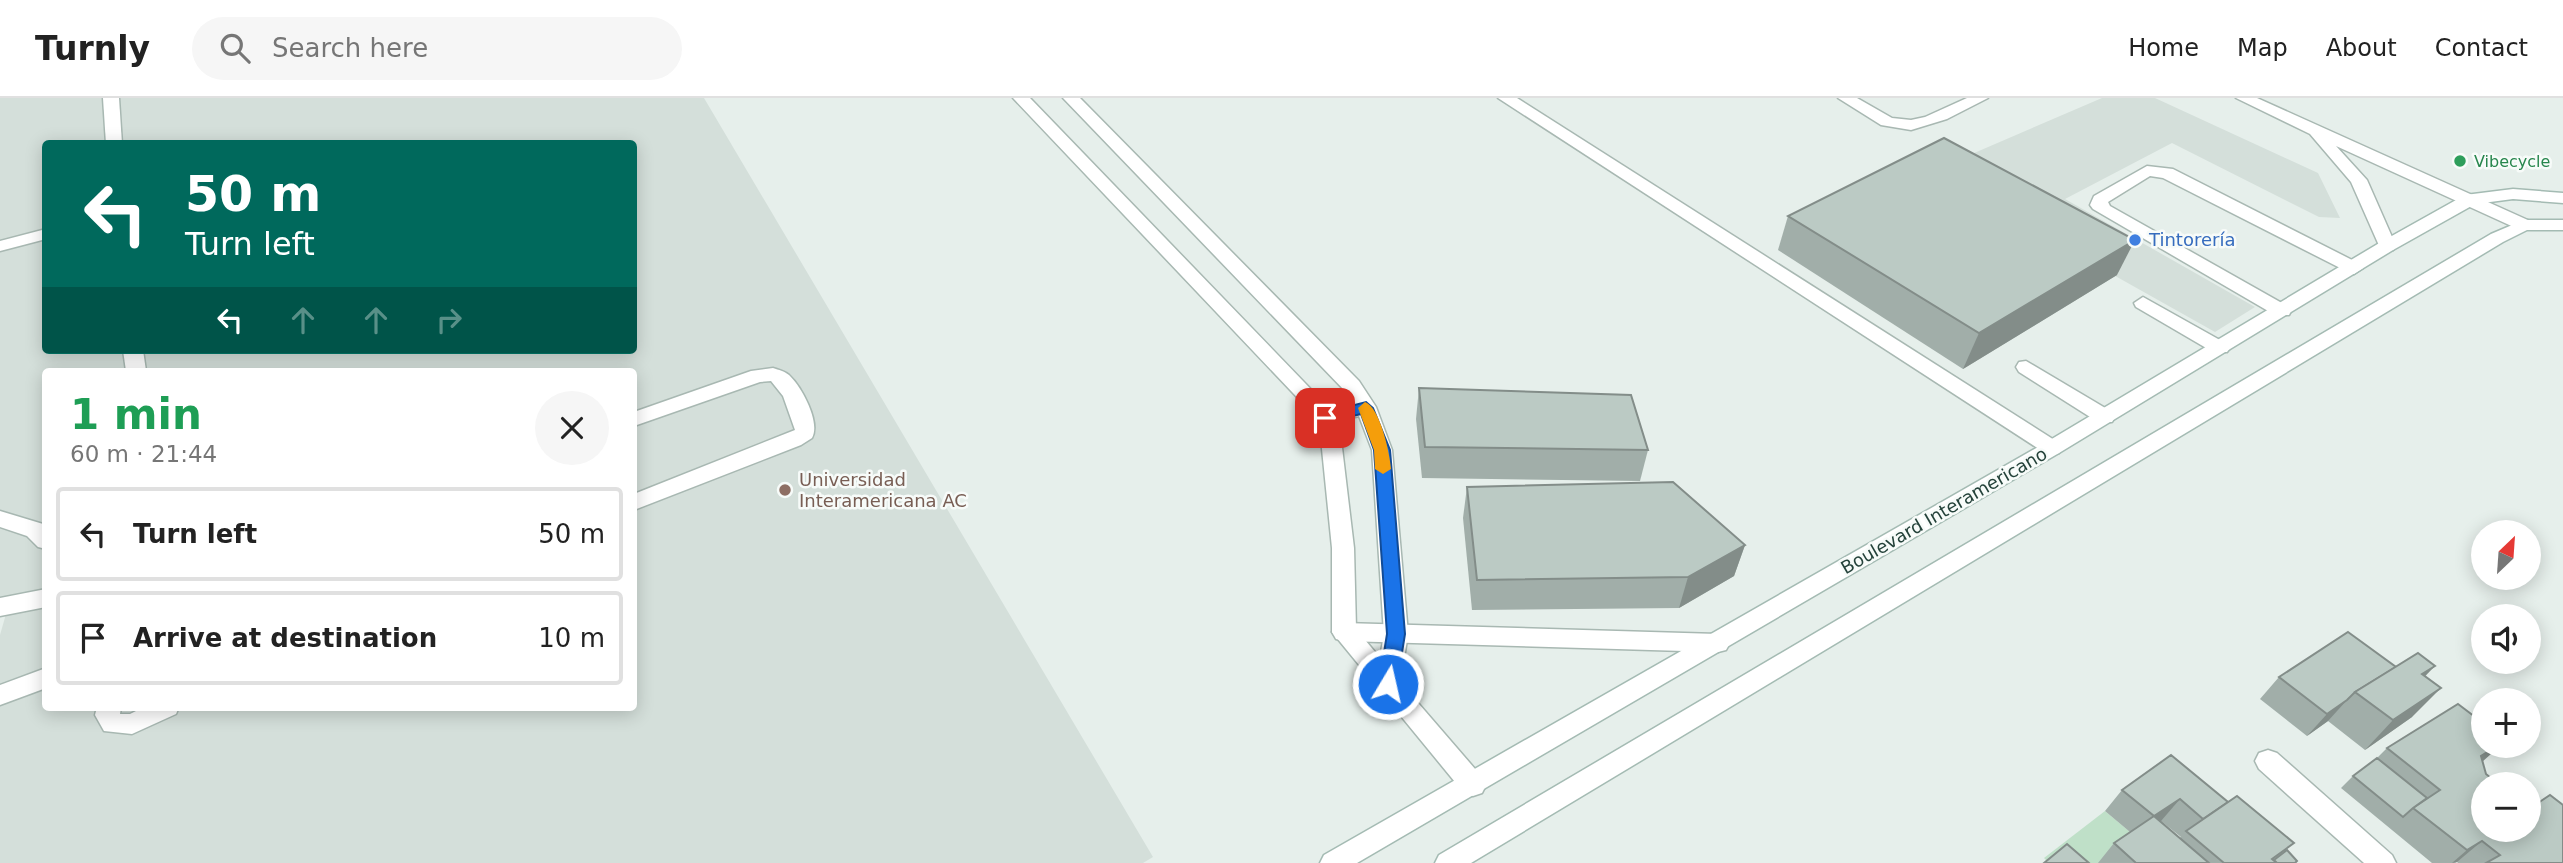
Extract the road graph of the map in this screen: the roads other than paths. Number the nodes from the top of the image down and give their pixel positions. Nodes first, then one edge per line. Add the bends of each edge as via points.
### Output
1 (111, 98) edge
2 (1021, 98) edge
3 (1071, 98) edge
4 (1506, 98) edge
5 (1846, 98) edge
6 (1980, 98) edge
7 (2244, 98) edge
8 (2311, 128) junction
9 (1077, 130) junction
10 (114, 140) edge
11 (2563, 198) edge
12 (2470, 199) junction
13 (2524, 225) junction
14 (2563, 225) edge
15 (42, 235) edge
16 (0, 246) edge
17 (2387, 246) junction
18 (2354, 268) junction
19 (2143, 303) dead end
20 (2282, 311) junction
21 (2220, 348) junction
22 (2026, 367) dead end
23 (1366, 408) junction
24 (2105, 417) junction
25 (637, 418) edge
26 (1325, 418) junction
27 (2052, 448) junction
28 (637, 501) edge
29 (0, 519) edge
30 (42, 537) edge
31 (42, 599) edge
32 (0, 607) edge
33 (1344, 632) junction
34 (1396, 634) junction
35 (1718, 643) junction
36 (42, 679) edge
37 (1388, 684) junction
38 (0, 695) edge
39 (108, 711) edge
40 (159, 711) edge
41 (2268, 761) dead end
42 (1473, 785) junction
43 (1333, 863) edge
44 (1448, 863) edge
45 (2383, 863) edge

1 - 10 main road
2 - 9 main road
3 - 9 main road
4 - 27 main road
5 - 6 main road via 1901,125 1918,124
7 - 8 main road
8 - 12 main road
8 - 17 main road via 2359,180
9 - 23 main road via 1352,386
9 - 26 main road
11 - 12 main road, Boulevard Interamericano via 2513,194
12 - 13 main road
12 - 17 main road, Boulevard Interamericano
13 - 14 main road
13 - 44 main road
15 - 16 main road
17 - 18 main road, Boulevard Interamericano
18 - 20 main road, Boulevard Interamericano
18 - 20 main road via 2167,173 2147,171 2100,200 2104,210
19 - 21 main road
20 - 21 main road, Boulevard Interamericano
21 - 24 main road, Boulevard Interamericano
22 - 24 main road
23 - 26 main road
23 - 34 main road via 1382,450
24 - 27 main road, Boulevard Interamericano
25 - 28 main road via 758,376 773,375 783,379 806,424 805,433 794,440
26 - 33 main road via 1343,548
27 - 35 main road, Boulevard Interamericano
29 - 30 main road via 36,530
31 - 32 main road
33 - 34 main road
33 - 37 main road
34 - 35 main road
34 - 37 main road
35 - 42 main road, Boulevard Interamericano
36 - 38 main road
37 - 42 main road
39 - 40 main road via 113,724 132,724
41 - 45 main road
42 - 43 main road, Boulevard Interamericano

